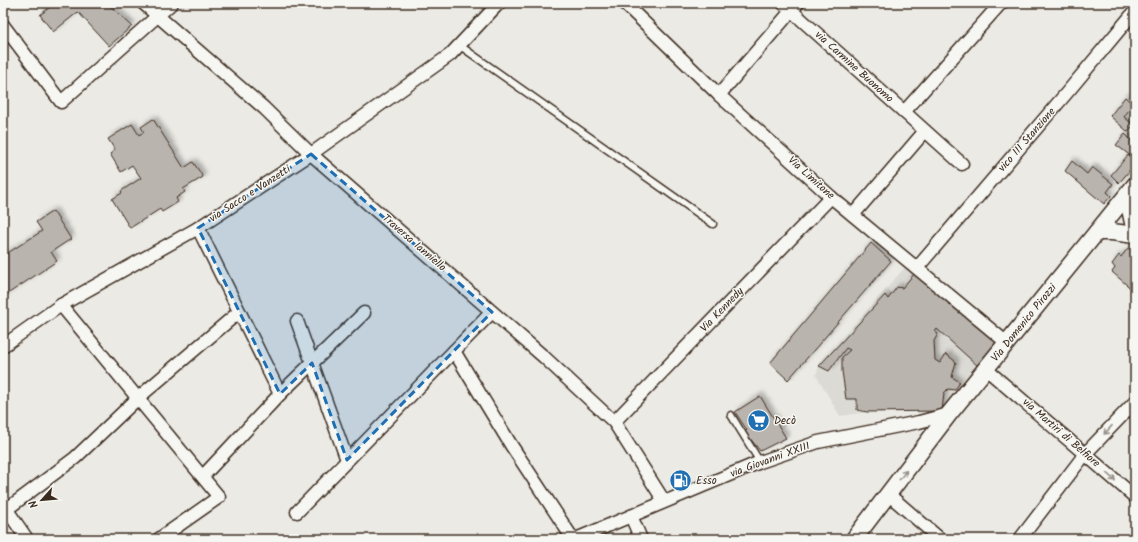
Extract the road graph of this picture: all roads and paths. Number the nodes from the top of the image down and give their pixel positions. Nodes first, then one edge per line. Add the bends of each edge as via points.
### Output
1 (143, 3) edge
2 (172, 3) edge
3 (500, 3) edge
4 (624, 3) edge
5 (1000, 3) edge
6 (1128, 3) edge
7 (791, 5) edge
8 (1135, 10) edge
9 (158, 17) junction
10 (3, 25) edge
11 (459, 46) junction
12 (719, 96) junction
13 (904, 112) junction
14 (925, 131) junction
15 (311, 154) junction
16 (962, 164) dead end
17 (1131, 190) edge
18 (831, 197) junction
19 (853, 215) junction
20 (1105, 223) junction
21 (713, 224) dead end
22 (198, 228) junction
23 (1134, 230) edge
24 (917, 268) junction
25 (61, 305) junction
26 (239, 312) junction
27 (492, 312) junction
28 (364, 313) dead end
29 (297, 321) dead end
30 (1008, 343) junction
31 (3, 346) edge
32 (454, 351) junction
33 (312, 363) junction
34 (986, 369) junction
35 (280, 394) junction
36 (138, 398) junction
37 (1135, 402) edge
38 (949, 414) junction
39 (731, 415) dead end
40 (614, 422) junction
41 (1085, 454) junction
42 (348, 460) junction
43 (760, 462) junction
44 (203, 476) junction
45 (888, 494) junction
46 (1135, 497) edge
47 (664, 501) junction
48 (5, 506) edge
49 (297, 512) dead end
50 (631, 516) junction
51 (27, 539) edge
52 (159, 539) edge
53 (575, 539) edge
54 (641, 539) edge
55 (854, 539) edge
56 (940, 539) edge
57 (1020, 539) edge

1 - 9 street, Traversa Ianniello
2 - 9 street
3 - 11 street, via Sacco e Vanzetti
4 - 12 street, Via Limitone
5 - 13 street
6 - 8 street
7 - 12 street
7 - 13 street, via Carmine Buonomo
8 - 24 street, vico III Stanzione
9 - 10 street via 61,102
9 - 15 street, Traversa Ianniello via 264,108
11 - 15 street, via Sacco e Vanzetti
11 - 21 lane
12 - 18 street, Via Limitone
13 - 14 street, via Carmine Buonomo
14 - 16 street, via Carmine Buonomo
14 - 19 street
15 - 22 street, via Sacco e Vanzetti
15 - 27 street, Traversa Ianniello
17 - 20 street, Via Domenico Pirozzi
17 - 23 street
18 - 19 street, Via Limitone
18 - 40 street, Via Kennedy
19 - 24 street, Via Limitone
20 - 23 street via 1118,232
20 - 23 street via 1121,214
20 - 30 street, Via Domenico Pirozzi
22 - 25 street, via Sacco e Vanzetti
22 - 26 street
24 - 30 street, Via Limitone
25 - 31 street, via Sacco e Vanzetti
25 - 36 street
26 - 35 street
26 - 36 street
27 - 32 street
27 - 40 street, Traversa Ianniello
28 - 33 street
29 - 33 street
30 - 34 street, Via Domenico Pirozzi
32 - 42 street
32 - 53 street via 511,445
33 - 35 street
33 - 42 street
34 - 38 street, Via Domenico Pirozzi
34 - 41 street, via Martiri di Belfiore
35 - 44 street
36 - 44 street
36 - 48 street via 75,458
37 -> 41 street
38 - 43 street, via Giovanni XXIII via 818,442
45 -> 38 street, Via Domenico Pirozzi
39 - 43 lane
40 - 47 street, Traversa Ianniello
41 -> 46 street, via Martiri di Belfiore
41 - 57 street
42 - 49 street
43 - 47 street, via Giovanni XXIII
44 - 52 street via 219,496
45 - 55 street, Via Domenico Pirozzi
45 - 56 street
47 - 50 street, via Giovanni XXIII
48 - 51 street
50 - 53 street, via Giovanni XXIII
50 - 54 street

